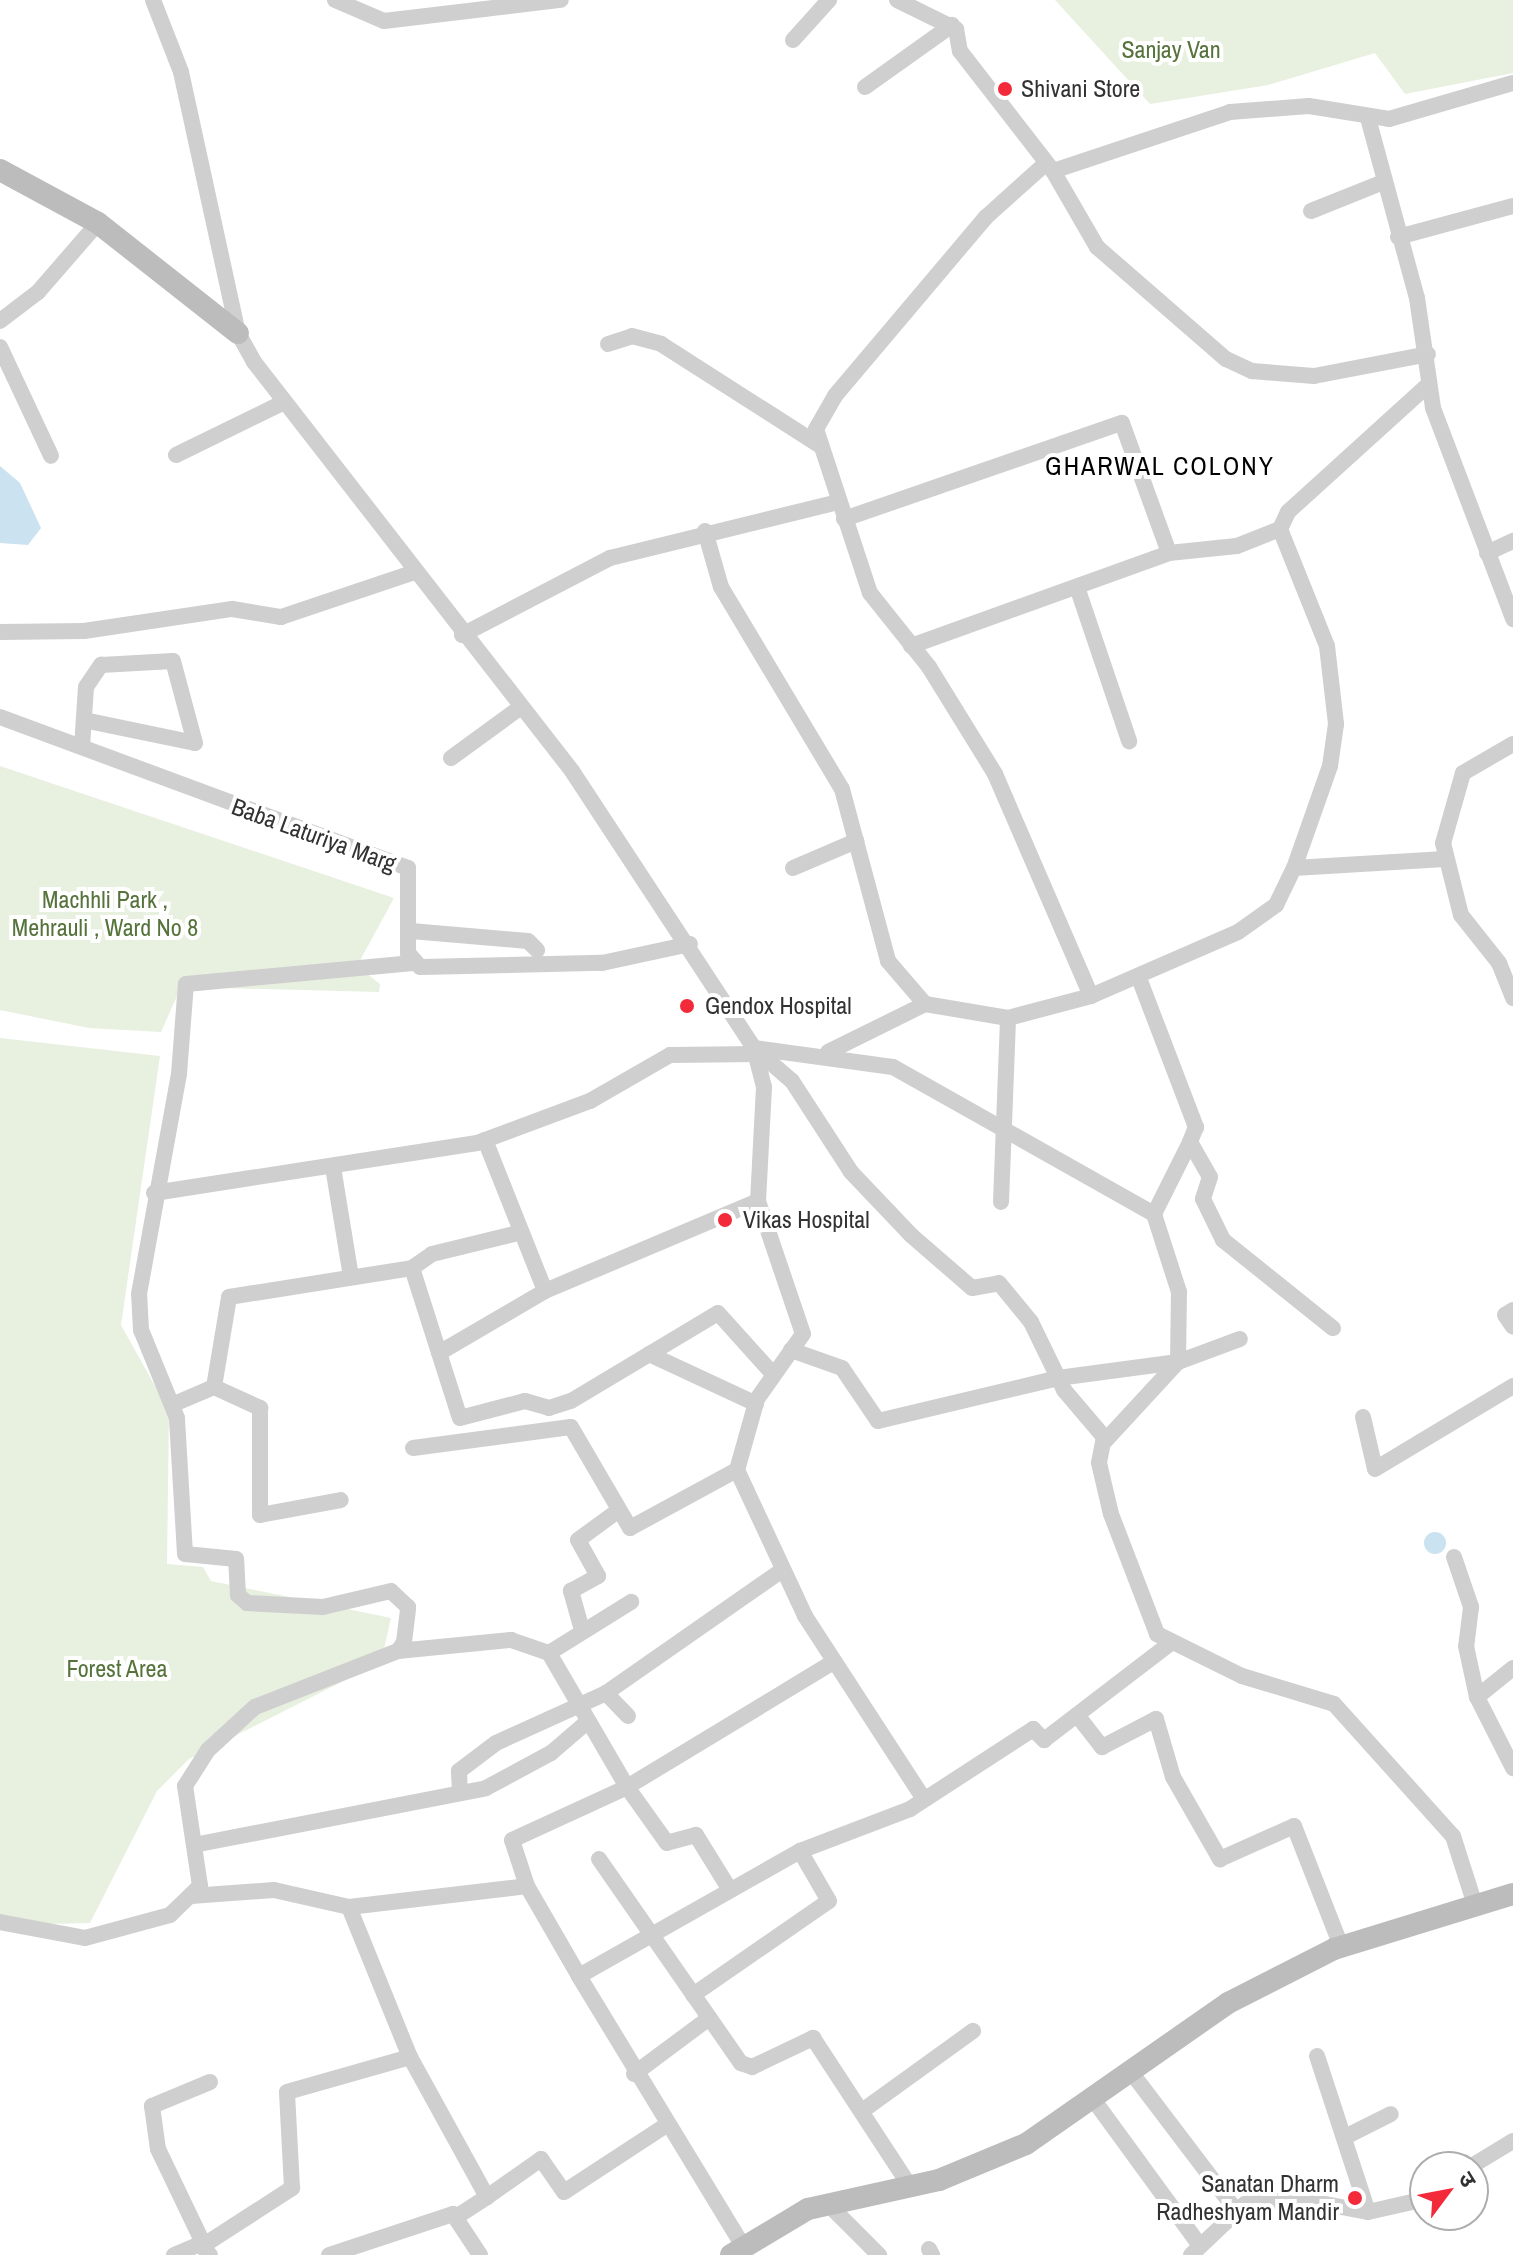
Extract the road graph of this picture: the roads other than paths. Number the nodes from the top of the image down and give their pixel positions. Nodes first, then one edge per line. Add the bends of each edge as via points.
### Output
1 (153, 0) edge
2 (335, 0) edge
3 (561, 0) edge
4 (829, 0) edge
5 (897, 0) edge
6 (952, 25) junction
7 (793, 40) dead end
8 (1513, 83) edge
9 (865, 87) dead end
10 (1368, 118) junction
11 (1049, 168) junction
12 (0, 170) edge
13 (1381, 183) junction
14 (1513, 206) edge
15 (1311, 211) dead end
16 (98, 223) junction
17 (1398, 237) junction
18 (0, 321) edge
19 (238, 333) junction
20 (608, 344) dead end
21 (0, 347) edge
22 (1428, 354) junction
23 (1429, 384) junction
24 (280, 404) junction
25 (819, 445) junction
26 (176, 455) dead end
27 (51, 456) dead end
28 (838, 502) junction
29 (844, 519) junction
30 (1280, 529) junction
31 (705, 531) junction
32 (1513, 541) edge
33 (1169, 553) junction
34 (1487, 553) junction
35 (412, 573) junction
36 (1077, 587) junction
37 (1513, 619) edge
38 (0, 632) edge
39 (462, 635) junction
40 (911, 646) junction
41 (521, 707) junction
42 (0, 717) edge
43 (89, 721) junction
44 (1129, 741) dead end
45 (1513, 744) edge
46 (82, 747) junction
47 (451, 758) dead end
48 (856, 841) junction
49 (1445, 859) junction
50 (793, 868) dead end
51 (1294, 868) junction
52 (411, 931) junction
53 (690, 944) junction
54 (537, 950) dead end
55 (413, 963) junction
56 (1139, 978) junction
57 (1091, 996) junction
58 (1513, 998) edge
59 (925, 1004) junction
60 (1008, 1018) junction
61 (755, 1051) junction
62 (828, 1052) junction
63 (1006, 1126) junction
64 (485, 1140) junction
65 (1190, 1142) junction
66 (333, 1167) junction
67 (154, 1193) junction
68 (758, 1201) junction
69 (1001, 1202) dead end
70 (1154, 1214) junction
71 (518, 1233) junction
72 (412, 1268) junction
73 (351, 1277) junction
74 (545, 1291) junction
75 (1513, 1310) edge
76 (1513, 1327) edge
77 (1333, 1328) dead end
78 (1240, 1339) dead end
79 (791, 1350) junction
80 (439, 1353) junction
81 (649, 1354) junction
82 (1178, 1362) junction
83 (772, 1373) junction
84 (1058, 1378) junction
85 (1513, 1386) edge
86 (214, 1387) junction
87 (174, 1404) junction
88 (756, 1404) junction
89 (1363, 1417) dead end
90 (1105, 1441) junction
91 (413, 1448) dead end
92 (737, 1470) junction
93 (341, 1500) dead end
94 (619, 1510) junction
95 (1454, 1557) dead end
96 (782, 1570) junction
97 (631, 1602) dead end
98 (582, 1630) junction
99 (1172, 1642) junction
100 (398, 1651) junction
101 (549, 1653) junction
102 (833, 1662) junction
103 (1513, 1668) edge
104 (606, 1693) junction
105 (1477, 1697) junction
106 (578, 1707) junction
107 (1077, 1715) junction
108 (628, 1716) dead end
109 (587, 1722) junction
110 (1513, 1768) edge
111 (627, 1787) junction
112 (460, 1792) junction
113 (923, 1798) junction
114 (199, 1844) junction
115 (800, 1851) junction
116 (599, 1859) dead end
117 (527, 1886) junction
118 (730, 1890) junction
119 (1513, 1894) edge
120 (191, 1896) junction
121 (1474, 1902) junction
122 (349, 1907) junction
123 (0, 1922) edge
124 (652, 1937) junction
125 (1341, 1946) junction
126 (579, 1976) junction
127 (693, 1995) junction
128 (709, 2018) junction
129 (973, 2031) dead end
130 (1317, 2056) dead end
131 (410, 2057) junction
132 (1131, 2072) junction
133 (634, 2074) junction
134 (210, 2082) dead end
135 (1093, 2099) junction
136 (862, 2111) junction
137 (1391, 2114) dead end
138 (668, 2124) junction
139 (1345, 2137) junction
140 (1513, 2141) edge
141 (1489, 2156) edge
142 (911, 2188) junction
143 (487, 2197) junction
144 (827, 2203) junction
145 (1409, 2203) edge
146 (1235, 2209) junction
147 (1368, 2212) junction
148 (458, 2216) junction
149 (207, 2250) edge
150 (737, 2250) edge
151 (1196, 2250) edge
152 (174, 2255) edge
153 (329, 2255) edge
154 (480, 2255) edge
155 (879, 2255) edge

1 - 19 street via 188,98
2 - 3 street via 384,21
4 - 7 street
5 - 6 street
6 - 9 street
6 - 11 street via 960,51 989,80
8 - 10 street via 1398,117
10 - 11 street via 1309,106 1230,112
10 - 13 street
11 - 22 street via 1068,205 1108,259 1239,367 1314,376
11 - 25 street via 986,217 835,396 816,429
12 - 16 street
13 - 15 street
13 - 17 street
14 - 17 street
16 - 18 street via 38,292
16 - 19 street
17 - 22 street
19 - 24 street
20 - 25 street via 632,336 661,344
21 - 27 street
22 - 23 street
23 - 30 street via 1288,512
23 - 34 street
24 - 26 street
24 - 35 street
25 - 28 street
28 - 29 street
28 - 31 street
29 - 33 street via 1122,423
29 - 40 street via 870,593
30 - 33 street via 1237,546
30 - 51 street via 1327,646 1336,724 1330,766
31 - 39 street via 568,574
31 - 48 street via 721,587 834,771
32 - 34 street
33 - 36 street
34 - 37 street
35 - 38 street via 281,617 232,609 84,631
35 - 39 street
36 - 40 street
36 - 44 street
39 - 41 street
40 - 57 street via 995,774
41 - 47 street
41 - 53 street
42 - 46 street, Baba Laturiya Marg
43 - 43 street via 86,687 101,665 173,661 195,743
43 - 46 street
45 - 49 street via 1463,773 1445,824
46 - 52 street, Baba Laturiya Marg via 408,868
48 - 50 street
48 - 59 street via 888,961
49 - 51 street
49 - 58 street via 1461,915 1499,963
51 - 56 street via 1286,892 1264,914
52 - 54 street via 528,941
52 - 55 street, Baba Laturiya Marg
53 - 55 street via 589,964
53 - 61 street
55 - 67 street via 186,984 179,1074
56 - 57 street
56 - 65 street via 1196,1127
57 - 60 street
59 - 60 street
59 - 62 street
60 - 63 street
61 - 62 street
61 - 64 street via 670,1055 590,1101
61 - 68 street via 764,1087
61 - 84 street via 792,1081 851,1172 942,1265 978,1290 999,1283 1031,1322
62 - 63 street via 893,1067
63 - 69 street
63 - 70 street
64 - 66 street
64 - 71 street
65 - 70 street
65 - 77 street via 1210,1177 1203,1199 1223,1240
66 - 67 street
66 - 73 street
67 - 87 street via 138,1310
68 - 74 street
68 - 79 street via 803,1324
70 - 82 street via 1179,1292
71 - 72 street via 432,1254
71 - 74 street
72 - 73 street
72 - 80 street
73 - 86 street via 229,1297
74 - 80 street
75 - 76 street via 1505,1315
78 - 82 street
79 - 83 street
79 - 84 street via 842,1368 878,1421
80 - 81 street via 460,1418 525,1401 549,1408 571,1401
81 - 83 street via 718,1313
81 - 88 street
82 - 84 street
82 - 90 street
83 - 88 street
84 - 90 street
85 - 89 street via 1375,1469
86 - 87 street
86 - 93 street via 260,1408 260,1515
87 - 100 street via 185,1554 236,1559 238,1595 247,1603 323,1607 391,1591 408,1607
88 - 92 street
90 - 99 street via 1099,1463 1111,1514 1151,1625
91 - 94 street via 571,1427
92 - 94 street via 630,1528
92 - 96 street
94 - 98 street via 578,1540 598,1576 571,1591
95 - 105 street via 1471,1607 1466,1646
96 - 102 street
96 - 104 street
97 - 98 street
98 - 101 street
99 - 107 street
99 - 121 street via 1242,1676 1334,1704 1453,1836
100 - 101 street via 511,1640
100 - 114 street via 255,1707 232,1724 185,1786
101 - 106 street
102 - 111 street
102 - 113 street
103 - 105 street
104 - 106 street
104 - 108 street
105 - 110 street
106 - 109 street
106 - 112 street via 496,1743 459,1771
107 - 113 street via 1044,1740 1033,1729
107 - 125 street via 1102,1747 1156,1719 1173,1777 1220,1859 1294,1826
109 - 111 street
109 - 112 street via 551,1753 486,1788
111 - 117 street via 512,1840
111 - 118 street via 667,1843 696,1835
112 - 114 street
113 - 115 street
114 - 120 street via 203,1872
115 - 118 street
115 - 127 street via 829,1901
116 - 124 street
117 - 122 street
117 - 126 street
118 - 124 street
119 - 121 street
120 - 122 street via 274,1890
120 - 123 street via 170,1915 85,1938
121 - 125 street
122 - 131 street
124 - 126 street
124 - 127 street
125 - 132 street via 1228,2003
126 - 133 street
127 - 128 street
128 - 133 street
128 - 136 street via 746,2067 813,2038
129 - 136 street
130 - 139 street
131 - 143 street
131 - 149 street via 287,2092 292,2188
132 - 135 street
132 - 146 street
133 - 138 street
134 - 149 street via 152,2106 158,2149
135 - 142 street via 997,2158
135 - 151 street
136 - 142 street
137 - 139 street
138 - 143 street via 564,2192 541,2159
138 - 150 street
139 - 147 street
140 - 141 street
142 - 144 street
143 - 148 street
144 - 150 street
144 - 155 street
145 - 147 street
146 - 147 street via 1299,2199
146 - 151 street
148 - 153 street
148 - 154 street
149 - 152 street

